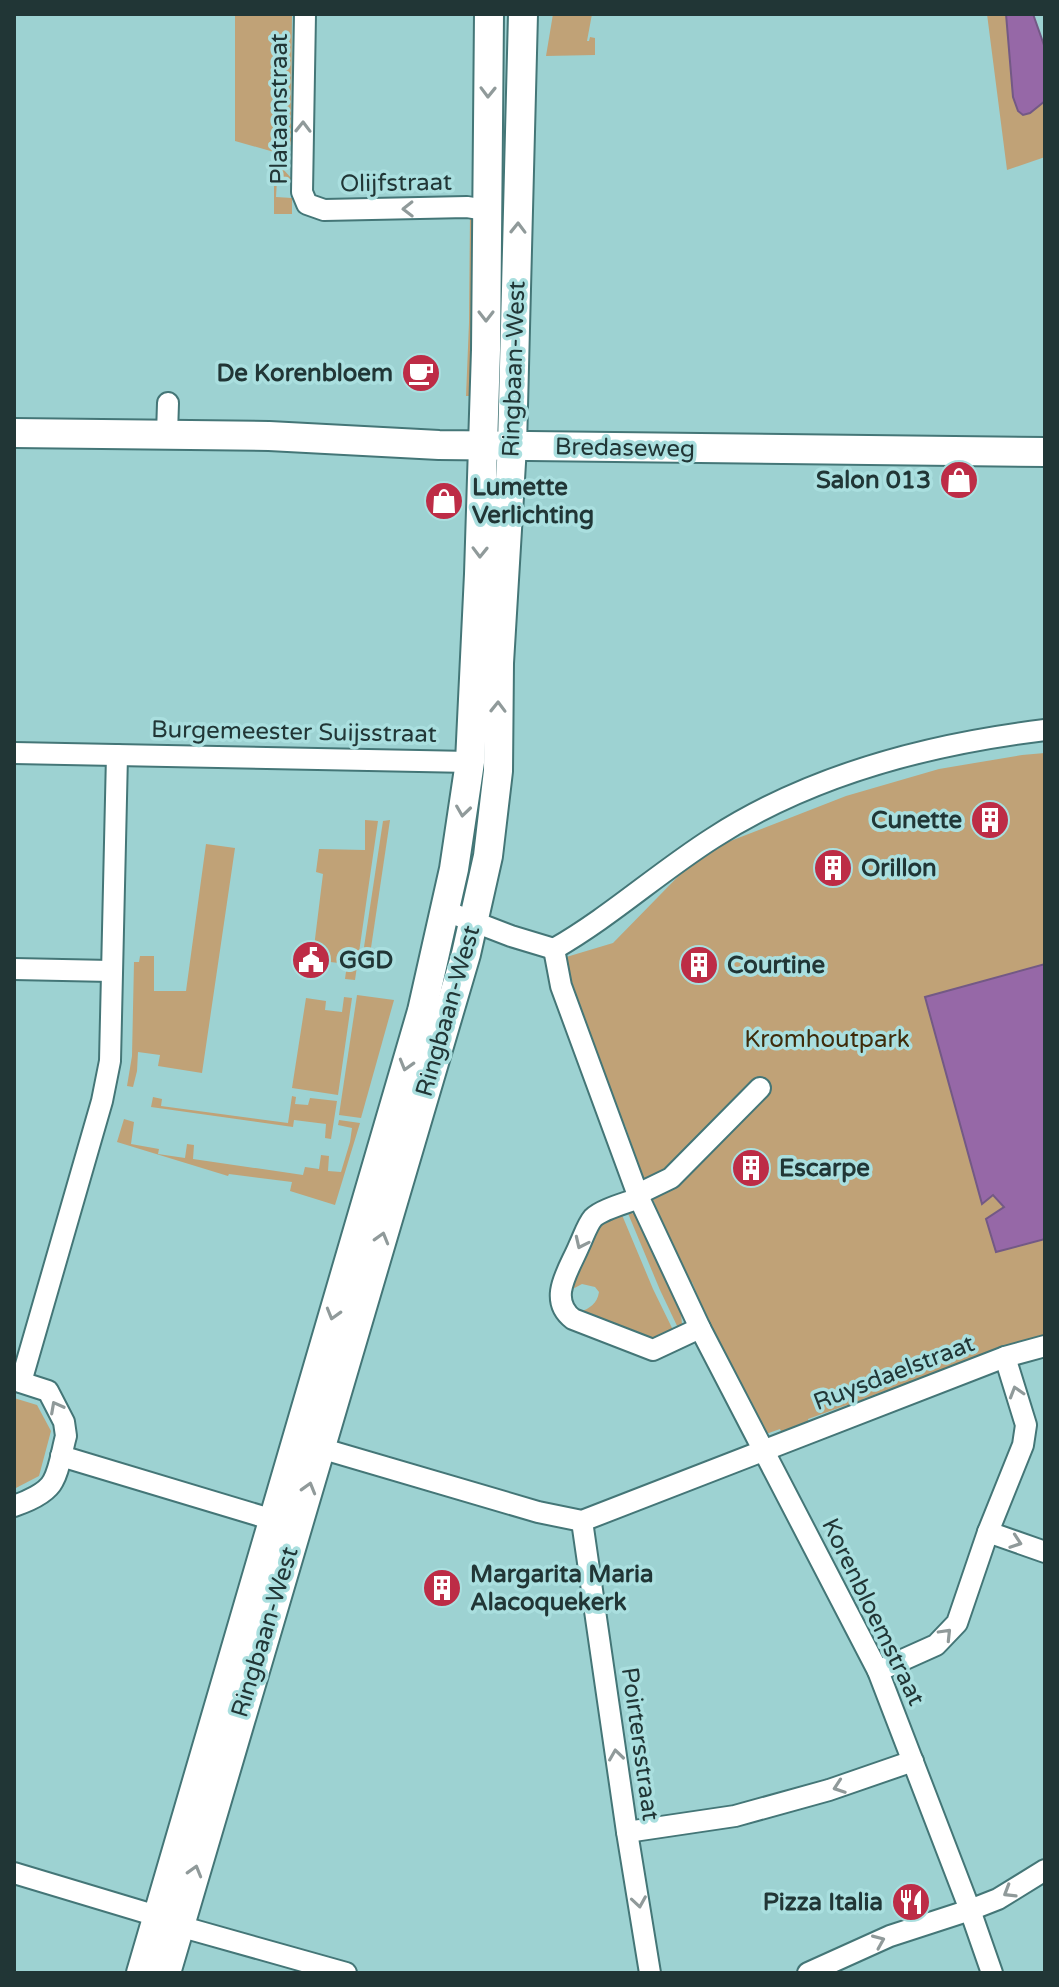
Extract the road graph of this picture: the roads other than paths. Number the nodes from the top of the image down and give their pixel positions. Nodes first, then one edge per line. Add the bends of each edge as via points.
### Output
1 (305, 14) edge
2 (489, 14) edge
3 (523, 14) edge
4 (307, 204) joint
5 (486, 210) junction
6 (168, 403) dead end
7 (14, 433) edge
8 (167, 434) junction
9 (482, 446) junction
10 (512, 446) junction
11 (1045, 452) edge
12 (1045, 730) edge
13 (14, 753) edge
14 (117, 755) junction
15 (470, 762) junction
16 (446, 911) junction
17 (474, 923) junction
18 (554, 949) junction
19 (14, 969) edge
20 (111, 971) junction
21 (760, 1088) dead end
22 (638, 1196) junction
23 (700, 1328) junction
24 (1045, 1346) edge
25 (1005, 1357) junction
26 (17, 1381) edge
27 (320, 1448) junction
28 (763, 1452) junction
29 (61, 1456) junction
30 (14, 1506) edge
31 (582, 1521) junction
32 (284, 1524) junction
33 (988, 1532) junction
34 (1045, 1552) edge
35 (878, 1671) junction
36 (913, 1761) junction
37 (627, 1832) junction
38 (1045, 1870) edge
39 (14, 1873) edge
40 (970, 1910) junction
41 (168, 1921) junction
42 (141, 1973) edge
43 (166, 1973) edge
44 (346, 1973) edge
45 (650, 1973) edge
46 (808, 1973) edge
47 (992, 1973) edge

4 -> 1 street, Plataanstraat via 302,192
2 -> 5 main road, Ringbaan-West
10 -> 3 main road, Ringbaan-West
5 -> 4 street, Olijfstraat via 324,210
5 -> 9 main road, Ringbaan-West
6 - 8 street
7 - 8 main road, Bredaseweg
8 - 9 main road, Bredaseweg
9 - 10 main road, Bredaseweg
9 -> 15 main road, Ringbaan-West
10 - 11 main road, Bredaseweg
17 -> 10 main road, Ringbaan-West via 498,771
12 - 18 street via 922,750 772,805 713,838
13 - 14 street, Burgemeester Suijsstraat
14 - 15 street, Burgemeester Suijsstraat
14 - 20 street, Burgemeester Suijsstraat
15 -> 16 main road, Ringbaan-West
16 - 17 street
16 -> 32 main road, Ringbaan-West
17 - 18 street
27 -> 17 main road, Ringbaan-West
18 - 22 street, Korenbloemstraat via 561,986
19 - 20 street
20 - 26 street, Burgemeester Suijsstraat via 106,1083
21 - 22 street via 671,1178
22 - 23 street, Korenbloemstraat
22 -> 23 street via 593,1218 560,1287 565,1313 653,1350
23 - 28 street, Korenbloemstraat
24 - 25 street, Ruysdaelstraat
25 - 28 street, Ruysdaelstraat
33 -> 25 street via 1026,1425
29 -> 26 street via 67,1429 51,1397 44,1389
27 - 31 street
32 -> 27 main road, Ringbaan-West
28 - 31 street, Ruysdaelstraat
28 - 35 street, Korenbloemstraat
29 - 30 street via 51,1485
29 - 32 street
37 -> 31 street, Poirtersstraat
32 - 41 main road, Ringbaan-West
33 -> 34 street
35 -> 33 street via 936,1645 957,1623
35 - 36 street, Korenbloemstraat
36 -> 37 street via 735,1816
36 - 40 street, Korenbloemstraat
37 -> 45 street, Poirtersstraat
38 -> 40 street
39 - 41 street
46 -> 40 street via 890,1936
40 - 47 street, Korenbloemstraat
41 - 42 main road, Ringbaan-West
41 - 43 main road, Ringbaan-West
41 - 44 street

